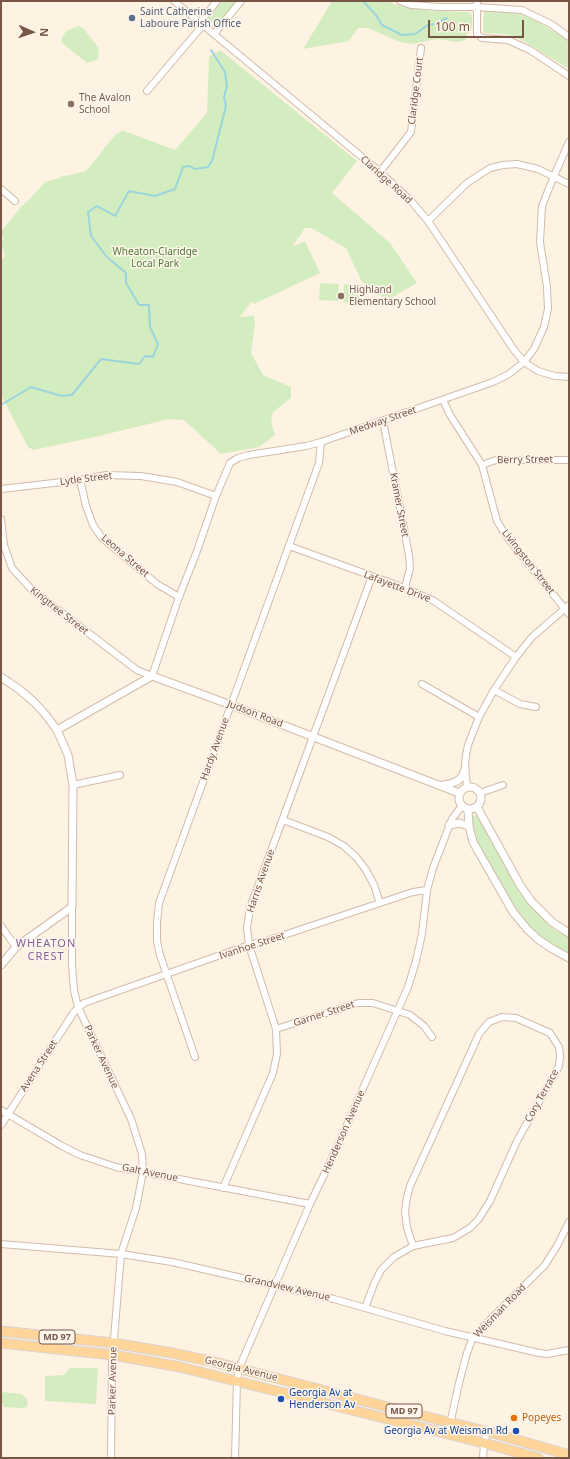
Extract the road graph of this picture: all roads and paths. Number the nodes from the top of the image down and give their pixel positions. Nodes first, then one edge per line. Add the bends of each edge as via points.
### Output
1 (174, 1) edge
2 (216, 1) edge
3 (241, 1) edge
4 (400, 1) edge
5 (477, 4) edge
6 (201, 23) junction
7 (214, 34) junction
8 (569, 37) edge
9 (421, 48) dead end
10 (569, 76) edge
11 (147, 91) dead end
12 (569, 142) edge
13 (380, 172) junction
14 (554, 176) junction
15 (569, 184) edge
16 (1, 189) edge
17 (15, 201) dead end
18 (428, 221) junction
19 (524, 362) junction
20 (569, 377) edge
21 (443, 400) junction
22 (383, 421) junction
23 (321, 442) junction
24 (569, 460) edge
25 (482, 465) junction
26 (80, 480) junction
27 (1, 489) edge
28 (216, 496) junction
29 (1, 519) edge
30 (289, 546) junction
31 (372, 576) junction
32 (405, 588) junction
33 (179, 598) junction
34 (567, 606) edge
35 (569, 614) edge
36 (516, 657) junction
37 (152, 676) junction
38 (1, 677) edge
39 (422, 684) dead end
40 (494, 690) junction
41 (231, 705) junction
42 (536, 707) dead end
43 (479, 717) junction
44 (57, 730) junction
45 (313, 736) junction
46 (465, 769) junction
47 (120, 775) dead end
48 (73, 785) junction
49 (442, 785) junction
50 (503, 785) dead end
51 (467, 787) junction
52 (460, 793) junction
53 (480, 793) junction
54 (464, 808) junction
55 (477, 808) junction
56 (283, 820) junction
57 (449, 825) junction
58 (469, 826) junction
59 (427, 890) junction
60 (380, 903) junction
61 (72, 907) junction
62 (1, 926) edge
63 (569, 933) edge
64 (249, 945) junction
65 (16, 947) junction
66 (569, 958) edge
67 (1, 965) edge
68 (166, 975) junction
69 (78, 1007) junction
70 (398, 1011) junction
71 (276, 1029) junction
72 (432, 1037) dead end
73 (195, 1057) dead end
74 (1, 1110) edge
75 (9, 1114) junction
76 (1, 1125) edge
77 (143, 1172) junction
78 (223, 1188) junction
79 (310, 1204) junction
80 (569, 1222) edge
81 (1, 1244) edge
82 (413, 1246) junction
83 (121, 1254) junction
84 (275, 1285) junction
85 (365, 1308) junction
86 (1, 1331) edge
87 (473, 1337) junction
88 (1, 1343) edge
89 (113, 1343) junction
90 (569, 1350) edge
91 (113, 1355) junction
92 (239, 1368) junction
93 (236, 1381) junction
94 (450, 1423) junction
95 (487, 1432) junction
96 (448, 1434) junction
97 (484, 1443) junction
98 (569, 1455) edge
99 (111, 1458) edge
100 (235, 1458) edge
101 (483, 1458) edge
102 (538, 1458) edge

1 - 6 street, Claridge Road
2 - 6 street
3 - 7 street
4 - 5 street via 411,5 440,7
5 - 8 street via 522,10 551,24
5 - 10 street via 477,34 482,38 508,40 530,50
6 - 7 street, Claridge Road
6 - 11 street
7 - 13 street, Claridge Road
9 - 13 street, Claridge Court via 411,132
12 - 14 street, Medway Street
13 - 18 street, Claridge Road
14 - 15 street
14 - 18 street via 517,164 490,168 467,183
14 - 19 street, Medway Street via 542,206 540,232 548,309 539,340
16 - 17 street
18 - 19 street, Claridge Road
19 - 20 street, Claridge Road via 555,376
19 - 21 street, Medway Street via 493,382
21 - 22 street, Medway Street
21 - 25 street, Livingston Street
22 - 23 street, Medway Street
22 - 32 street, Kramer Street via 409,555 410,568
23 - 28 street, Medway Street via 238,458 230,463
23 - 30 street, Hardy Avenue via 319,463
24 - 25 street, Berry Street via 496,460
25 - 34 street, Livingston Street via 497,521 507,537
26 - 27 street, Lytle Street
26 - 28 street, Lytle Street via 106,475 141,476 177,482
26 - 33 street, Leona Street via 93,525 102,538 157,584
28 - 33 street, Medway Street
29 - 37 street, Kingtree Street via 4,545 12,568 24,582 136,670
30 - 31 street, Lafayette Drive
30 - 41 street, Hardy Avenue
31 - 32 street, Lafayette Drive
31 - 45 street, Harris Avenue
32 - 36 street, Lafayette Drive via 434,601
33 - 37 street, Medway Street
34 - 35 street, Livingston Street
34 - 36 street via 532,637
36 - 40 street
37 - 41 street, Judson Road
37 - 44 street
38 - 44 street, Parker Avenue via 34,702
39 - 43 street
40 - 42 street via 520,704
40 - 43 street
41 - 45 street, Judson Road
41 - 68 street, Hardy Avenue via 159,903 158,941
43 - 46 street via 468,745
44 - 48 street, Parker Avenue via 68,755
45 - 49 street, Judson Road
45 - 56 street, Harris Avenue
46 - 49 street via 457,781
46 - 51 street
47 - 48 street
48 - 61 street, Parker Avenue
49 - 52 street, Judson Road
50 - 53 street
51 - 52 street
51 - 53 street via 474,788
52 - 54 street via 458,800
53 - 55 street via 481,800
54 - 55 street
54 - 57 street, Henderson Avenue via 457,811
54 - 58 street
55 - 63 street via 531,901 552,922
56 - 60 street via 328,837 344,846 366,870
56 - 64 street, Harris Avenue via 250,908 247,928
57 - 58 street via 459,823
57 - 59 street, Henderson Avenue
58 - 66 street via 474,842 513,912 539,940
59 - 60 street, Ivanhoe Street
59 - 70 street, Henderson Avenue via 416,961
60 - 64 street, Ivanhoe Street
61 - 65 street
61 - 69 street, Parker Avenue via 72,964
62 - 65 street
64 - 68 street, Ivanhoe Street
64 - 71 street, Harris Avenue
65 - 67 street
68 - 69 street, Ivanhoe Street
68 - 73 street, Hardy Avenue
69 - 75 street, Avena Street
69 - 77 street, Parker Avenue via 131,1120 142,1154
70 - 71 street, Garner Street via 373,1003 358,1003
70 - 72 street, Garner Street via 420,1022
70 - 79 street, Henderson Avenue
71 - 78 street, Harris Avenue via 277,1054 273,1073
74 - 75 street, Galt Avenue
75 - 76 street, Avena Street
75 - 77 street, Galt Avenue via 80,1155 116,1167
77 - 78 street, Galt Avenue
77 - 83 street, Parker Avenue via 136,1208
78 - 79 street, Galt Avenue
79 - 84 street, Henderson Avenue
80 - 87 street, Weisman Road via 545,1265
81 - 83 street, Grandview Avenue
82 - 82 street, Cory Terrace via 455,1237 475,1223 486,1209 517,1141 559,1066 558,1047 550,1033 516,1018 507,1017 494,1019 480,1031 407,1197 405,1220
82 - 85 street, Cory Terrace via 394,1257 381,1270
83 - 84 street, Grandview Avenue via 172,1262
83 - 89 street, Parker Avenue
84 - 85 street, Grandview Avenue
84 - 92 street, Henderson Avenue
85 - 87 street, Grandview Avenue
86 - 89 main road, Georgia Avenue / MD 97
87 - 90 street, Grandview Avenue via 547,1354
87 - 94 street, Weisman Road
88 - 91 main road, Georgia Avenue / MD 97
89 - 91 street, Parker Avenue
89 - 92 main road, Georgia Avenue / MD 97
91 - 93 main road, Georgia Avenue / MD 97 via 180,1367
91 - 99 street, Parker Avenue
92 - 93 street, Henderson Avenue
92 - 94 main road, Georgia Avenue / MD 97
93 - 96 main road, Georgia Avenue / MD 97
93 - 100 street, Henderson Avenue
94 - 95 main road, Georgia Avenue / MD 97
94 - 96 street, Weisman Road
95 - 97 street
95 - 98 main road, Georgia Avenue / MD 97
96 - 97 main road, Georgia Avenue / MD 97
97 - 101 street
97 - 102 main road, Georgia Avenue / MD 97

